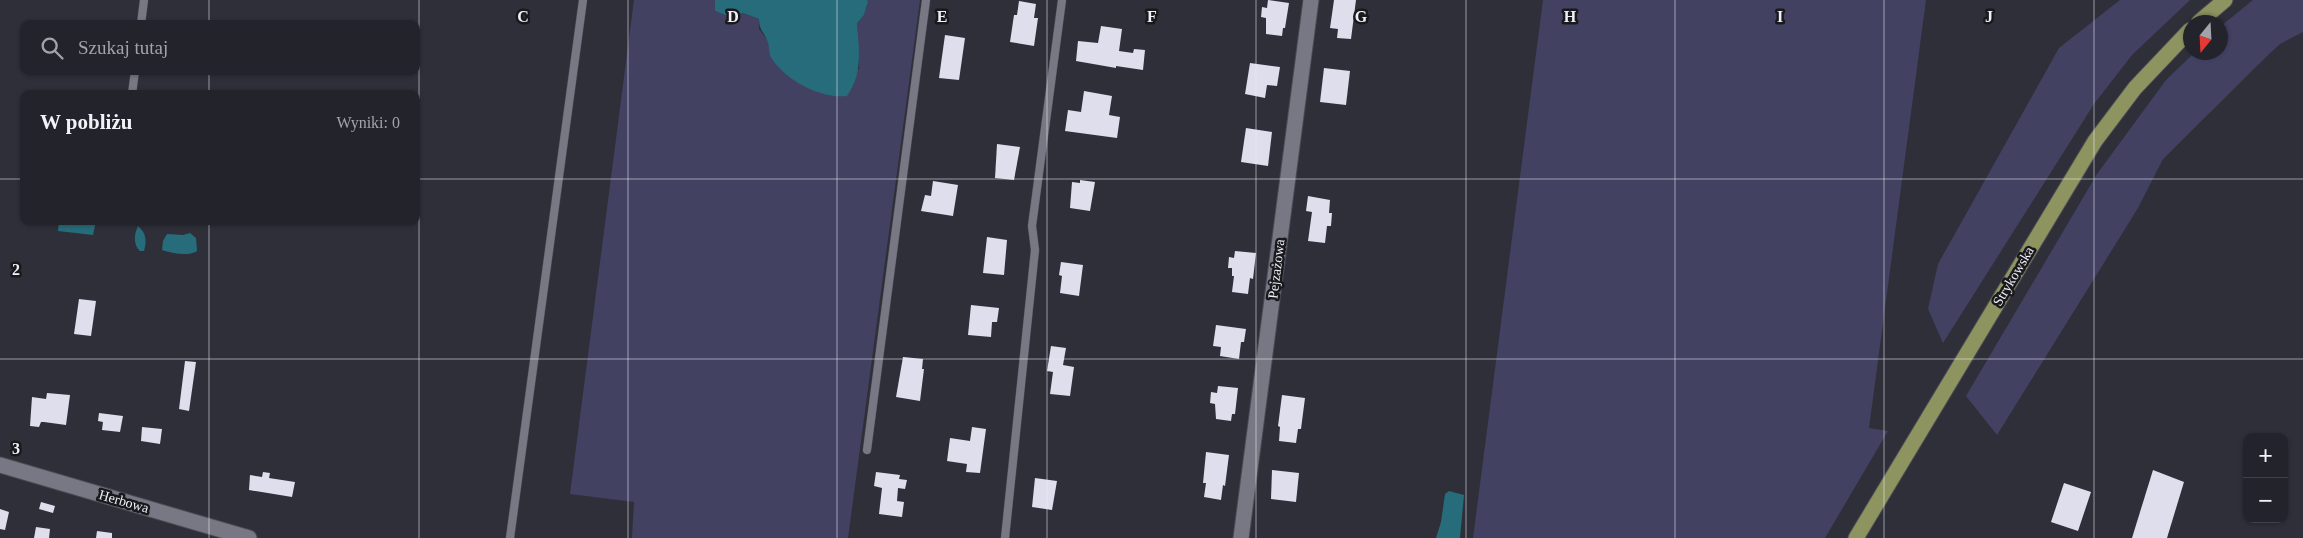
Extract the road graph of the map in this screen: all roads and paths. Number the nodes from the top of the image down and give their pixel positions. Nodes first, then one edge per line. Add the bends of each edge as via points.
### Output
1 (144, 0) edge
2 (583, 0) edge
3 (926, 0) edge
4 (1062, 0) edge
5 (1311, 0) edge
6 (2226, 0) edge
7 (2208, 15) edge
8 (142, 20) edge
9 (2183, 37) edge
10 (134, 75) edge
11 (133, 90) edge
12 (867, 450) dead end
13 (0, 465) edge
14 (249, 538) edge
15 (510, 538) edge
16 (1006, 538) edge
17 (1241, 538) edge
18 (1856, 538) edge

1 - 8 lane
2 - 15 lane
3 - 12 lane
4 - 16 lane via 1032,226 1034,250
5 - 17 street, Pejzażowa
6 - 7 main road
9 - 18 main road, Strykowska via 2135,88 2095,140
10 - 11 lane
13 - 14 street, Herbowa

